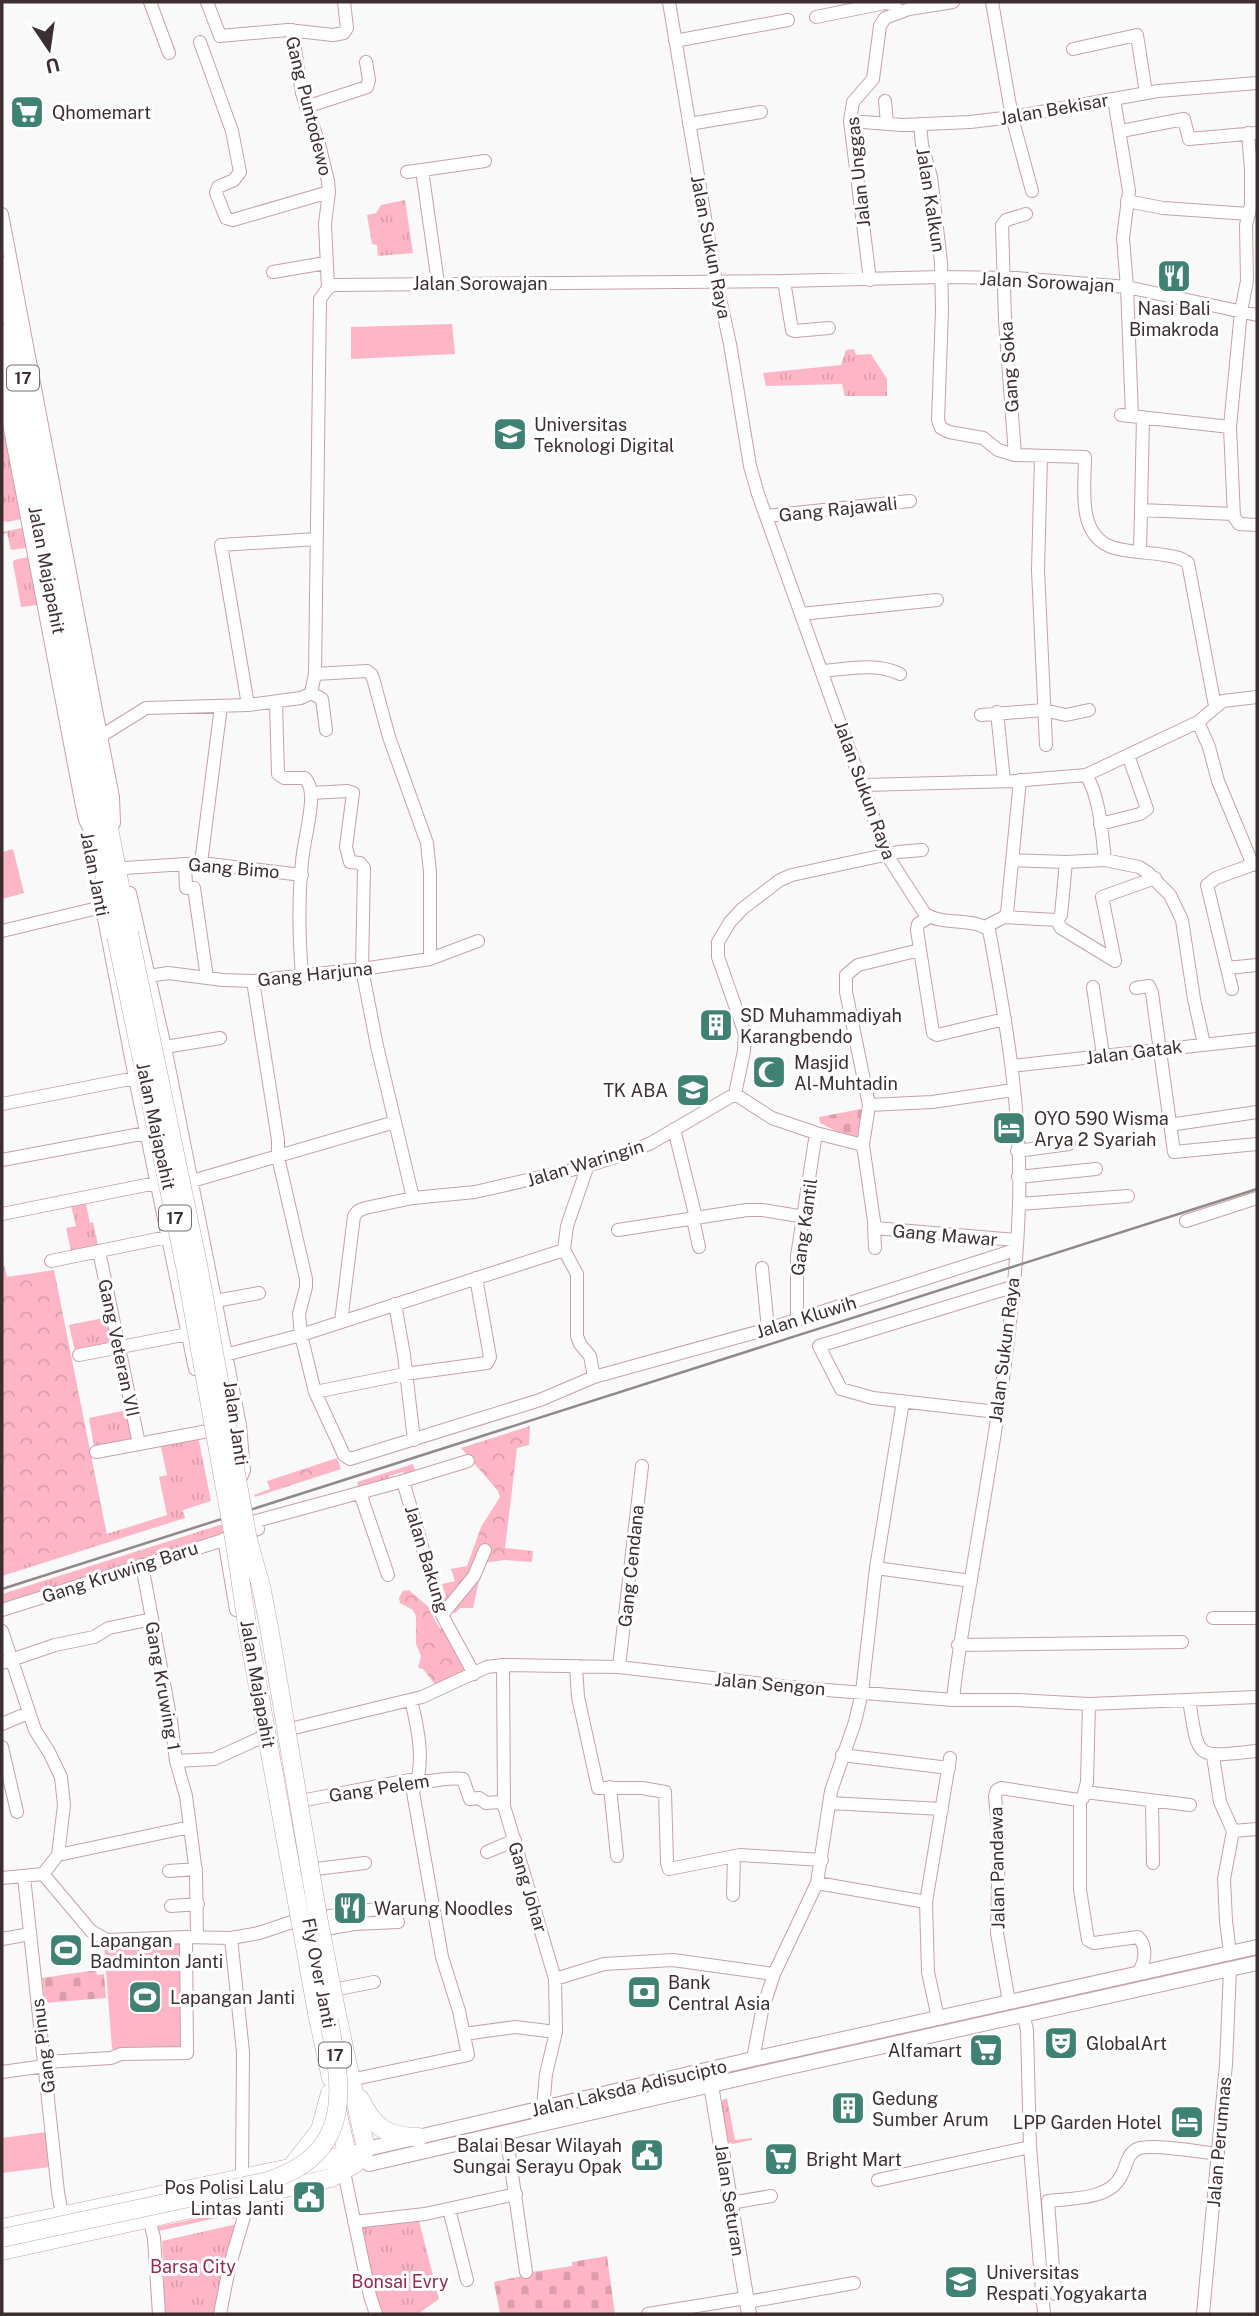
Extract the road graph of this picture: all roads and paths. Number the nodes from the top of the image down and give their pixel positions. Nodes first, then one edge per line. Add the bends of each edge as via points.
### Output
1 (150, 2) edge
2 (207, 2) edge
3 (344, 2) edge
4 (669, 2) edge
5 (953, 2) edge
6 (992, 2) edge
7 (899, 11) junction
8 (816, 17) dead end
9 (788, 20) dead end
10 (292, 30) junction
11 (676, 41) junction
12 (200, 42) dead end
13 (1073, 49) dead end
14 (169, 53) dead end
15 (366, 62) dead end
16 (1257, 83) edge
17 (1146, 93) junction
18 (1115, 99) junction
19 (885, 101) dead end
20 (306, 107) junction
21 (761, 112) dead end
22 (1012, 117) junction
23 (850, 121) junction
24 (887, 123) junction
25 (689, 124) junction
26 (920, 124) junction
27 (1121, 131) junction
28 (1252, 133) edge
29 (485, 161) dead end
30 (1254, 169) edge
31 (422, 170) junction
32 (407, 172) dead end
33 (1032, 191) dead end
34 (329, 192) junction
35 (1127, 201) junction
36 (2, 214) edge
37 (1026, 214) dead end
38 (1249, 214) junction
39 (326, 263) junction
40 (2, 267) edge
41 (273, 272) dead end
42 (941, 276) junction
43 (1003, 279) junction
44 (870, 280) junction
45 (717, 281) junction
46 (783, 281) junction
47 (438, 283) junction
48 (1127, 287) junction
49 (328, 288) junction
50 (1241, 311) junction
51 (1257, 315) edge
52 (830, 328) dead end
53 (2, 335) edge
54 (5, 365) edge
55 (2, 387) edge
56 (1132, 416) junction
57 (1230, 427) junction
58 (1015, 455) junction
59 (1041, 456) junction
60 (910, 501) dead end
61 (1141, 510) junction
62 (1233, 514) junction
63 (766, 516) junction
64 (1257, 525) edge
65 (317, 538) junction
66 (1140, 551) junction
67 (937, 600) dead end
68 (73, 614) junction
69 (801, 614) junction
70 (822, 671) junction
71 (316, 674) junction
72 (900, 674) dead end
73 (311, 693) junction
74 (1257, 697) edge
75 (276, 702) junction
76 (248, 705) junction
77 (221, 706) junction
78 (1215, 706) junction
79 (68, 708) junction
80 (1043, 710) junction
81 (1089, 710) dead end
82 (997, 712) junction
83 (981, 715) dead end
84 (1198, 722) junction
85 (326, 730) dead end
86 (102, 736) junction
87 (1046, 745) dead end
88 (1128, 755) junction
89 (1086, 775) junction
90 (1020, 780) junction
91 (1004, 781) junction
92 (863, 785) junction
93 (311, 793) junction
94 (115, 813) junction
95 (85, 820) junction
96 (1100, 824) junction
97 (106, 849) junction
98 (922, 850) dead end
99 (887, 855) junction
100 (1012, 860) junction
101 (1105, 860) junction
102 (1066, 862) junction
103 (201, 863) junction
104 (186, 864) junction
105 (1255, 864) edge
106 (125, 868) junction
107 (302, 874) junction
108 (1155, 878) junction
109 (102, 907) junction
110 (929, 917) junction
111 (1004, 917) junction
112 (1057, 920) junction
113 (985, 927) junction
114 (2, 931) edge
115 (123, 934) junction
116 (478, 941) dead end
117 (920, 950) junction
118 (430, 959) junction
119 (1257, 965) edge
120 (1227, 968) junction
121 (362, 969) junction
122 (302, 975) junction
123 (149, 976) junction
124 (207, 978) junction
125 (253, 981) junction
126 (1093, 987) dead end
127 (1136, 988) dead end
128 (1232, 989) dead end
129 (1005, 1019) junction
130 (220, 1038) dead end
131 (1257, 1039) edge
132 (1204, 1044) junction
133 (165, 1047) junction
134 (1160, 1049) junction
135 (1103, 1055) junction
136 (1012, 1066) junction
137 (135, 1078) junction
138 (1013, 1090) junction
139 (735, 1094) junction
140 (2, 1104) edge
141 (869, 1105) junction
142 (1257, 1112) edge
143 (395, 1122) junction
144 (1176, 1124) dead end
145 (674, 1129) junction
146 (146, 1133) junction
147 (816, 1133) junction
148 (1257, 1143) edge
149 (1069, 1144) dead end
150 (863, 1145) junction
151 (1017, 1151) junction
152 (278, 1157) junction
153 (2, 1160) edge
154 (587, 1165) junction
155 (1096, 1169) dead end
156 (1018, 1177) junction
157 (192, 1181) junction
158 (156, 1183) junction
159 (1128, 1196) dead end
160 (413, 1198) junction
161 (1257, 1198) edge
162 (1019, 1204) junction
163 (2, 1214) edge
164 (804, 1217) junction
165 (694, 1219) junction
166 (1186, 1221) dead end
167 (875, 1228) junction
168 (618, 1230) dead end
169 (204, 1239) junction
170 (168, 1242) junction
171 (1016, 1245) junction
172 (699, 1247) dead end
173 (875, 1248) dead end
174 (564, 1250) junction
175 (99, 1251) junction
176 (51, 1261) dead end
177 (762, 1268) dead end
178 (476, 1278) junction
179 (1013, 1287) junction
180 (259, 1293) dead end
181 (215, 1301) junction
182 (395, 1304) junction
183 (797, 1320) junction
184 (341, 1322) junction
185 (768, 1329) junction
186 (188, 1334) junction
187 (301, 1335) junction
188 (118, 1347) junction
189 (225, 1354) junction
190 (79, 1355) dead end
191 (405, 1374) junction
192 (594, 1377) junction
193 (315, 1392) junction
194 (904, 1401) junction
195 (997, 1412) junction
196 (240, 1425) junction
197 (208, 1431) junction
198 (414, 1440) junction
199 (139, 1444) junction
200 (96, 1452) dead end
201 (468, 1461) dead end
202 (642, 1466) dead end
203 (403, 1481) junction
204 (360, 1493) junction
205 (243, 1536) junction
206 (224, 1539) junction
207 (485, 1550) dead end
208 (142, 1565) junction
209 (876, 1568) junction
210 (388, 1575) dead end
211 (971, 1581) junction
212 (2, 1610) edge
213 (273, 1610) junction
214 (442, 1615) junction
215 (238, 1617) junction
216 (1213, 1618) dead end
217 (1257, 1618) edge
218 (152, 1619) junction
219 (258, 1629) joint
220 (2, 1631) edge
221 (1182, 1642) dead end
222 (958, 1645) junction
223 (7, 1662) edge
224 (503, 1665) junction
225 (576, 1666) junction
226 (619, 1667) junction
227 (474, 1674) junction
228 (862, 1692) junction
229 (1257, 1697) edge
230 (411, 1700) junction
231 (953, 1700) junction
232 (1189, 1700) junction
233 (1089, 1704) junction
234 (28, 1713) junction
235 (2, 1724) edge
236 (294, 1728) junction
237 (260, 1738) junction
238 (2, 1747) edge
239 (1257, 1751) edge
240 (842, 1755) junction
241 (1213, 1756) junction
242 (176, 1761) junction
243 (418, 1782) junction
244 (610, 1787) junction
245 (1081, 1796) junction
246 (306, 1800) junction
247 (1152, 1801) junction
248 (829, 1803) junction
249 (1190, 1805) dead end
250 (504, 1806) junction
251 (942, 1809) junction
252 (17, 1812) dead end
253 (190, 1827) junction
254 (1257, 1829) edge
255 (1233, 1831) junction
256 (311, 1833) junction
257 (277, 1839) junction
258 (514, 1840) junction
259 (487, 1852) dead end
260 (58, 1855) junction
261 (617, 1856) dead end
262 (734, 1856) junction
263 (822, 1860) junction
264 (365, 1863) dead end
265 (1153, 1863) dead end
266 (196, 1869) junction
267 (316, 1869) junction
268 (169, 1871) dead end
269 (43, 1874) junction
270 (24, 1877) junction
271 (2, 1878) edge
272 (817, 1883) junction
273 (733, 1895) dead end
274 (926, 1902) junction
275 (198, 1904) junction
276 (171, 1906) dead end
277 (383, 1908) dead end
278 (292, 1922) junction
279 (398, 1922) dead end
280 (325, 1923) junction
281 (30, 1934) junction
282 (191, 1937) junction
283 (2, 1938) edge
284 (231, 1938) junction
285 (1257, 1947) edge
286 (1230, 1953) junction
287 (1257, 1964) edge
288 (1230, 1969) junction
289 (774, 1973) junction
290 (1138, 1973) junction
291 (555, 1979) junction
292 (374, 1982) dead end
293 (338, 1989) junction
294 (1009, 2001) junction
295 (1023, 2014) junction
296 (927, 2020) junction
297 (556, 2032) junction
298 (464, 2034) junction
299 (925, 2036) junction
300 (344, 2046) junction
301 (325, 2052) junction
302 (753, 2059) junction
303 (45, 2064) junction
304 (2, 2072) edge
305 (350, 2080) junction
306 (332, 2084) junction
307 (710, 2085) junction
308 (549, 2107) junction
309 (558, 2120) junction
310 (506, 2132) junction
311 (419, 2137) junction
312 (1030, 2147) junction
313 (1218, 2154) junction
314 (351, 2166) junction
315 (289, 2168) junction
316 (242, 2176) junction
317 (878, 2180) dead end
318 (169, 2192) junction
319 (516, 2194) junction
320 (250, 2196) junction
321 (771, 2196) dead end
322 (731, 2203) junction
323 (449, 2209) junction
324 (174, 2213) junction
325 (62, 2214) junction
326 (149, 2218) junction
327 (354, 2222) junction
328 (2, 2228) edge
329 (2, 2238) edge
330 (2, 2251) edge
331 (526, 2272) dead end
332 (467, 2280) dead end
333 (854, 2283) dead end
334 (1055, 2294) dead end
335 (747, 2305) edge
336 (159, 2314) edge
337 (220, 2314) edge
338 (376, 2314) edge
339 (648, 2314) edge
340 (1044, 2314) edge
341 (1203, 2314) edge

1 - 14 street
2 - 10 street, Gang Puntodewo via 220,36
3 - 10 street via 344,33
4 - 11 street, Jalan Sukun Raya
5 - 7 street
6 - 22 street
7 - 8 street via 885,3
7 - 23 street, Jalan Unggas via 880,26 873,79 853,102
9 - 11 street
10 - 20 street, Gang Puntodewo
11 - 25 street, Jalan Sukun Raya
12 - 34 street via 232,131 240,172 218,187 226,218 233,220
13 - 17 street via 1137,35
15 - 20 street via 367,87
16 - 17 street, Jalan Bekisar
17 - 18 street, Jalan Bekisar
18 - 22 street, Jalan Bekisar
18 - 27 street
19 - 24 street
20 - 34 street, Gang Puntodewo
21 - 25 street
22 - 26 street, Jalan Bekisar
22 - 33 street
23 - 24 street, Jalan Bekisar
23 - 44 street, Jalan Unggas
24 - 26 street, Jalan Bekisar
25 - 45 street, Jalan Sukun Raya
26 - 42 street, Jalan Kalkun via 936,210
27 - 28 street via 1183,112 1189,141
27 - 35 street
28 - 30 street
29 - 31 street
30 - 38 street
31 - 32 street
31 - 47 street
34 - 39 street, Gang Puntodewo
35 - 38 street
35 - 48 street via 1123,238
36 - 68 street
37 - 43 street, Gang Soka via 1003,221
38 - 50 street via 1247,281
39 - 41 street
39 - 49 street, Gang Puntodewo
40 - 68 highway, Jalan Majapahit / 17
42 - 43 street, Jalan Sorowajan
42 - 44 street, Jalan Sorowajan
42 - 58 street, Jalan Kalkun via 941,428 983,438
43 - 48 street, Jalan Sorowajan
43 - 58 street, Gang Soka
44 - 46 street, Jalan Sorowajan
45 - 46 street, Jalan Sorowajan
45 - 47 street, Jalan Sorowajan
45 - 63 street, Jalan Sukun Raya via 750,466
46 - 52 street via 792,330
47 - 49 street, Jalan Sorowajan
48 - 50 street, Jalan Sorowajan
48 - 56 street
49 - 65 street via 320,299
50 - 51 street, Jalan Sorowajan
50 - 57 street
53 - 54 highway, Jalan Majapahit / 17
54 - 79 highway, Jalan Majapahit / 17
55 - 79 street
56 - 57 street
56 - 61 street
57 - 62 street
58 - 59 street
59 - 66 street via 1085,457 1086,511 1091,528 1110,546
59 - 80 street via 1038,570
60 - 63 street, Gang Rajawali
61 - 62 street
61 - 66 street
62 - 64 street via 1238,524
63 - 69 street, Jalan Sukun Raya
65 - 71 street
65 - 76 street via 221,545
66 - 78 street via 1188,563
67 - 69 street
68 - 86 street
68 - 97 highway, Jalan Majapahit / 17
69 - 70 street, Jalan Sukun Raya
70 - 72 street via 865,667
70 - 92 street, Jalan Sukun Raya
71 - 73 street
71 - 118 street via 367,671 373,678 427,844
73 - 75 street
73 - 85 street via 323,701
74 - 78 street
75 - 76 street
75 - 93 street via 277,771 284,778 308,779
76 - 77 street
77 - 86 street via 146,708
77 - 103 street
78 - 84 street
79 - 95 street
79 - 97 highway, Jalan Majapahit / 17
80 - 81 street via 1066,715
80 - 82 street
80 - 87 street
82 - 83 street
82 - 91 street
84 - 88 street
84 - 105 street
86 - 94 street
88 - 89 street
88 - 96 street via 1147,809
89 - 90 street
89 - 96 street
90 - 91 street
90 - 100 street
91 - 92 street
92 - 99 street, Jalan Sukun Raya
93 - 107 street
93 - 121 street via 353,793 346,847 350,862 364,868
94 - 97 street
94 - 106 street, Jalan Janti
95 - 97 street
95 - 109 street, Jalan Janti
96 - 101 street
97 - 115 highway, Jalan Majapahit / 17
98 - 99 street
99 - 110 street, Jalan Sukun Raya
99 - 139 street via 780,880 742,909 721,934 718,957 745,1034
100 - 102 street
100 - 111 street
101 - 102 street
101 - 108 street via 1139,867
102 - 112 street
103 - 104 street, Gang Bimo
103 - 107 street, Gang Bimo
104 - 106 street, Gang Bimo
104 - 124 street via 186,888 194,888
105 - 120 street via 1207,885
106 - 123 street, Jalan Janti
107 - 122 street
108 - 112 street via 1102,897 1115,961 1061,928
108 - 132 street via 1182,920
109 - 114 street
109 - 137 street, Jalan Janti
110 - 113 street
110 - 117 street via 918,924
111 - 112 street
111 - 113 street
113 - 129 street, Jalan Sukun Raya
115 - 205 highway, Jalan Majapahit / 17, bridge via 198,1264
115 - 301 highway, Jalan Majapahit / 17, bridge
116 - 118 street, Gang Harjuna
117 - 129 street via 935,1034
117 - 141 street via 867,962 846,975
118 - 121 street, Gang Harjuna
119 - 120 street
120 - 128 street
121 - 122 street, Gang Harjuna
121 - 143 street
122 - 125 street, Gang Harjuna
123 - 124 street, Gang Harjuna via 168,973
123 - 133 street, Jalan Janti
124 - 125 street, Gang Harjuna
125 - 152 street
126 - 135 street
127 - 134 street via 1151,988
129 - 136 street, Jalan Sukun Raya
130 - 133 street
131 - 132 street, Jalan Gatak
132 - 134 street, Jalan Gatak
133 - 157 street, Jalan Janti
134 - 135 street, Jalan Gatak
134 - 148 street via 1176,1153
135 - 136 street, Jalan Gatak
136 - 138 street, Jalan Sukun Raya
137 - 140 street
137 - 146 street, Jalan Janti
138 - 141 street via 932,1102
138 - 151 street, Jalan Sukun Raya
139 - 145 street, Jalan Waringin
139 - 147 street via 772,1118
141 - 150 street
142 - 144 street
143 - 152 street
143 - 160 street
145 - 154 street, Jalan Waringin via 628,1153
145 - 165 street
146 - 153 street
146 - 158 street, Jalan Janti
147 - 150 street
147 - 164 street, Gang Kantil
149 - 151 street
150 - 167 street
151 - 156 street, Jalan Sukun Raya
152 - 157 street
152 - 187 street via 306,1279 299,1314
154 - 160 street, Jalan Waringin via 475,1192
154 - 174 street
155 - 156 street
156 - 162 street, Jalan Sukun Raya
157 - 169 street, Jalan Janti
158 - 163 street
158 - 170 street, Jalan Janti
159 - 162 street
160 - 184 street, Jalan Waringin via 365,1208 354,1216
161 - 166 street
162 - 171 street, Jalan Sukun Raya
164 - 165 street via 762,1210
164 - 183 street, Gang Kantil via 797,1256
165 - 168 street
165 - 172 street
167 - 171 street, Gang Mawar
167 - 173 street
169 - 170 street
169 - 181 street, Jalan Janti
170 - 175 street
170 - 186 street, Jalan Janti
171 - 179 street, Jalan Sukun Raya
171 - 183 street, Jalan Kluwih
174 - 178 street
174 - 192 street via 577,1274 578,1335 590,1356
175 - 176 street
175 - 188 street, Gang Veteran VII
177 - 185 street
178 - 182 street
178 - 191 street via 490,1360
179 - 194 street via 820,1346 841,1389
179 - 195 street, Jalan Sukun Raya
180 - 181 street
181 - 189 street, Jalan Janti
182 - 184 street
182 - 191 street
183 - 185 street, Jalan Kluwih
184 - 187 street
185 - 192 street, Jalan Kluwih
186 - 188 street
186 - 197 street, Jalan Janti
187 - 189 street
187 - 193 street
188 - 190 street
188 - 199 street, Gang Veteran VII
189 - 196 street, Jalan Janti
191 - 193 street
191 - 198 street
192 - 198 street, Jalan Kluwih via 540,1400
193 - 198 street via 348,1458
194 - 195 street
194 - 209 street
195 - 211 street, Jalan Sukun Raya
196 - 197 street via 227,1438
196 - 197 street, Jalan Janti via 244,1471 237,1482 226,1474
197 - 199 street
199 - 200 street
201 - 203 street
202 - 226 street, Gang Cendana
203 - 204 street
203 - 214 street, Jalan Bakung
204 - 205 street, Gang Kruwing Baru via 256,1521 258,1529
204 - 210 street
205 - 206 street, Gang Kruwing Baru
205 - 213 street
205 - 215 street
205 - 219 highway, Jalan Majapahit / 17, bridge
205 - 300 highway, Jalan Majapahit / 17, bridge via 261,1586
206 - 208 street, Gang Kruwing Baru
206 - 215 street
207 - 214 street via 474,1576
208 - 212 street, Gang Kruwing Baru
208 - 218 street, Gang Kruwing 1
209 - 211 street
209 - 228 street
211 - 222 street, Jalan Sukun Raya
213 - 215 street via 265,1600 252,1601
213 - 236 street
214 - 227 street, Jalan Bakung
215 - 237 street
216 - 217 street
218 - 223 street via 109,1628 94,1637
218 - 242 street, Gang Kruwing 1
219 - 329 highway, Fly Over Janti / 17, bridge via 338,2068 340,2098 332,2130 309,2160 268,2181
220 - 223 street
221 - 222 street
222 - 231 street, Jalan Sukun Raya
223 - 234 street
224 - 225 street, Jalan Sengon
224 - 227 street, Jalan Sengon
224 - 250 street, Gang Johar
225 - 226 street, Jalan Sengon
225 - 244 street via 597,1788
226 - 228 street, Jalan Sengon
227 - 230 street, Jalan Sengon
228 - 231 street, Jalan Sengon
228 - 240 street
229 - 232 street, Jalan Sengon
230 - 236 street, Jalan Sengon
230 - 243 street via 419,1750
231 - 233 street, Jalan Sengon
232 - 233 street, Jalan Sengon
232 - 241 street via 1196,1743 1202,1752
233 - 245 street
234 - 235 street
234 - 260 street via 61,1777 64,1805
236 - 246 street
237 - 242 street, Gang Kruwing 1 via 214,1759
237 - 257 street
238 - 252 street
239 - 241 street
240 - 248 street
240 - 251 street via 949,1763
241 - 255 street via 1220,1802
242 - 253 street
243 - 246 street, Gang Pelem
243 - 250 street, Gang Pelem via 463,1779 470,1799
243 - 298 street via 413,1792 434,1916
244 - 261 street
244 - 262 street via 665,1792 669,1870
245 - 247 street
245 - 290 street via 1081,1906 1088,1940 1138,1937 1145,1962
245 - 294 street, Jalan Pandawa via 997,1790 997,1933
246 - 256 street
247 - 249 street
247 - 265 street
248 - 251 street
248 - 263 street
250 - 258 street, Gang Johar
251 - 274 street
253 - 260 street
253 - 266 street
254 - 255 street
255 - 286 street via 1224,1879
256 - 257 street
256 - 267 street
257 - 278 street
258 - 259 street
258 - 291 street, Gang Johar
260 - 269 street
262 - 263 street
262 - 273 street
263 - 272 street
264 - 267 street
266 - 268 street
266 - 275 street
267 - 280 street
269 - 270 street
269 - 282 street via 102,1938
270 - 271 street
270 - 281 street, Gang Pinus
272 - 274 street
272 - 289 street
274 - 296 street
275 - 276 street
275 - 282 street
277 - 280 street
278 - 284 street
278 - 301 street via 311,2015
279 - 280 street
280 - 293 street
281 - 283 street
281 - 303 street, Gang Pinus
282 - 284 street
282 - 303 street via 187,2053 121,2054 111,2059
284 - 316 street via 243,2052
285 - 286 main road, Jalan Laksda Adisucipto
286 - 290 main road, Jalan Laksda Adisucipto
287 - 288 main road, Jalan Laksda Adisucipto
288 - 295 main road, Jalan Laksda Adisucipto
288 - 313 street, Jalan Perumnas
289 - 291 street via 673,1960 604,1964
289 - 302 street
290 - 294 main road, Jalan Laksda Adisucipto
291 - 297 street, Gang Johar
292 - 293 street
293 - 300 street
294 - 296 main road, Jalan Laksda Adisucipto
295 - 299 main road, Jalan Laksda Adisucipto
295 - 312 street
296 - 299 main road
296 - 302 main road, Jalan Laksda Adisucipto
297 - 298 street via 515,2028
297 - 308 street, Gang Johar via 545,2074
298 - 305 street via 468,2055
299 - 307 main road, Jalan Laksda Adisucipto
300 - 305 highway, Jalan Majapahit / 17
301 - 306 highway, Jalan Majapahit / 17
302 - 308 main road, Jalan Laksda Adisucipto
303 - 304 street
303 - 325 street, Gang Pinus
305 - 311 highway via 380,2128 395,2136
305 - 314 highway, Jalan Majapahit / 17
306 - 314 highway, 17
306 - 315 highway, 17 via 320,2130
307 - 309 main road, Jalan Laksda Adisucipto
307 - 322 main road, Jalan Seturan
308 - 309 main road
308 - 311 main road, Jalan Laksda Adisucipto
309 - 310 main road, Jalan Laksda Adisucipto
310 - 314 main road, Jalan Laksda Adisucipto
310 - 314 main road, Jalan Laksda Adisucipto via 497,2140
310 - 319 street
311 - 314 main road, Jalan Laksda Adisucipto
312 - 317 street
312 - 340 street
313 - 334 street via 1138,2149 1129,2155 1114,2188 1048,2201
313 - 341 street, Jalan Perumnas
314 - 315 highway, Jalan Laksda Adisucipto via 338,2158
314 - 320 highway, Jalan Laksda Adisucipto
314 - 327 street
315 - 316 highway, Jalan Laksda Adisucipto
316 - 318 highway, Jalan Laksda Adisucipto
318 - 324 highway via 220,2185 229,2188 223,2197
318 - 325 highway, Jalan Laksda Adisucipto
319 - 323 street
319 - 331 street
320 - 324 highway, Jalan Laksda Adisucipto
320 - 337 street
321 - 322 street
322 - 335 main road, Jalan Seturan
323 - 327 street
323 - 332 street
324 - 326 highway, Jalan Laksda Adisucipto
325 - 328 highway, Jalan Laksda Adisucipto
326 - 330 highway, Jalan Laksda Adisucipto
326 - 336 street
327 - 338 street
333 - 335 street
335 - 339 street

